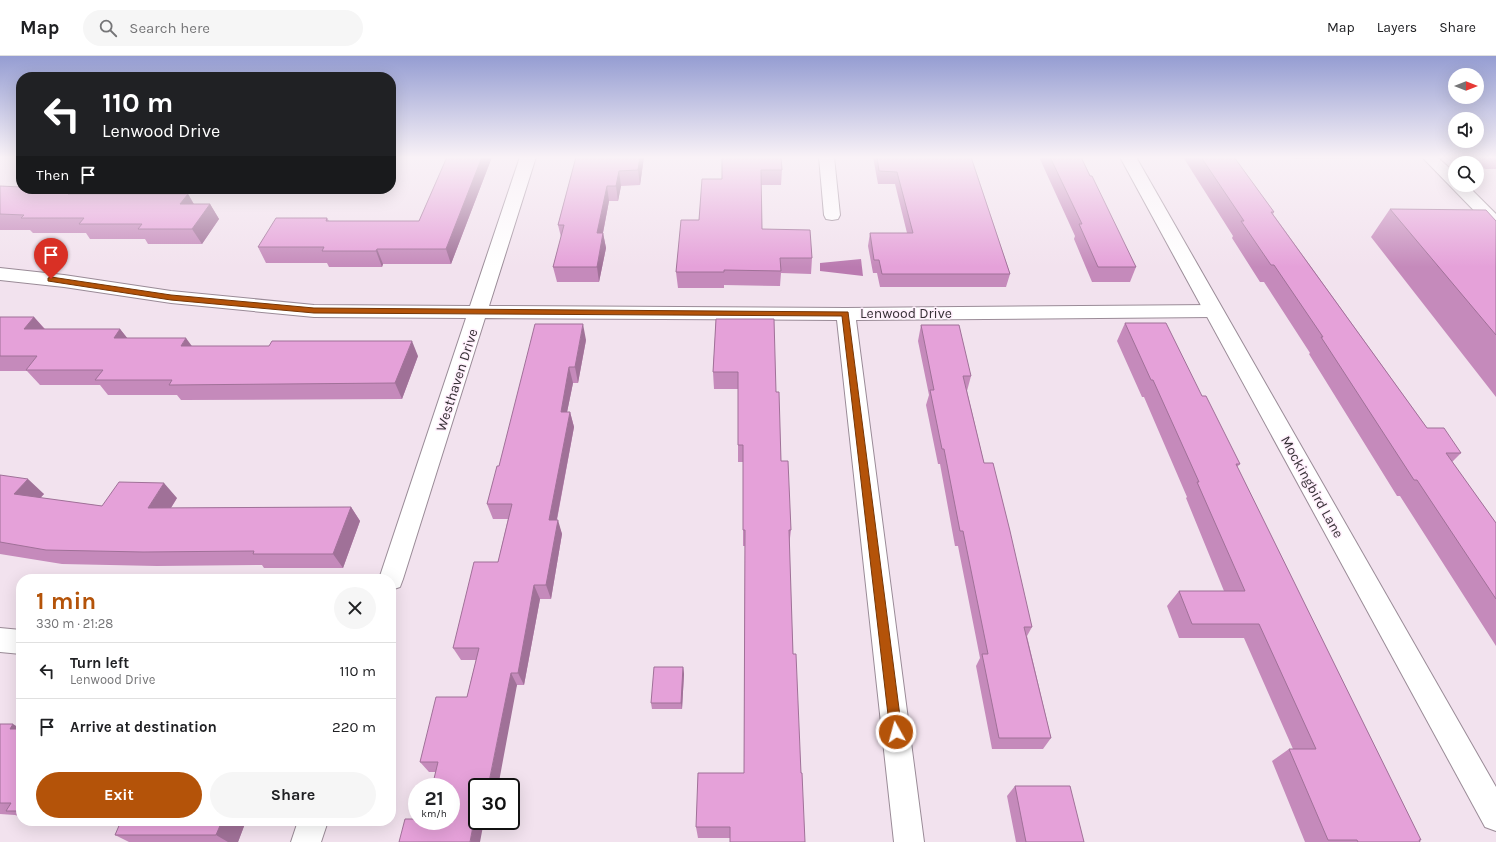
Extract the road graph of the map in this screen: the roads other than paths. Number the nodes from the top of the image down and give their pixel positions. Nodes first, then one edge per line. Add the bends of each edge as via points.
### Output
1 (516, 194) edge
2 (830, 194) edge
3 (1148, 194) edge
4 (1467, 194) edge
5 (832, 215) dead end
6 (1496, 223) edge
7 (0, 274) edge
8 (479, 311) junction
9 (1213, 311) junction
10 (846, 314) junction
11 (393, 574) edge
12 (0, 640) edge
13 (16, 642) edge
14 (1496, 816) edge
15 (311, 826) edge
16 (306, 842) edge
17 (909, 842) edge

1 - 8 street, Westhaven Drive
2 - 5 street
3 - 9 street, Mockingbird Lane
4 - 6 street
7 - 8 street, Lenwood Drive via 64,280 171,297 314,311
8 - 10 street, Lenwood Drive
8 - 11 street, Westhaven Drive
9 - 10 street, Lenwood Drive
9 - 14 street, Mockingbird Lane
10 - 17 street
12 - 13 street
15 - 16 street

